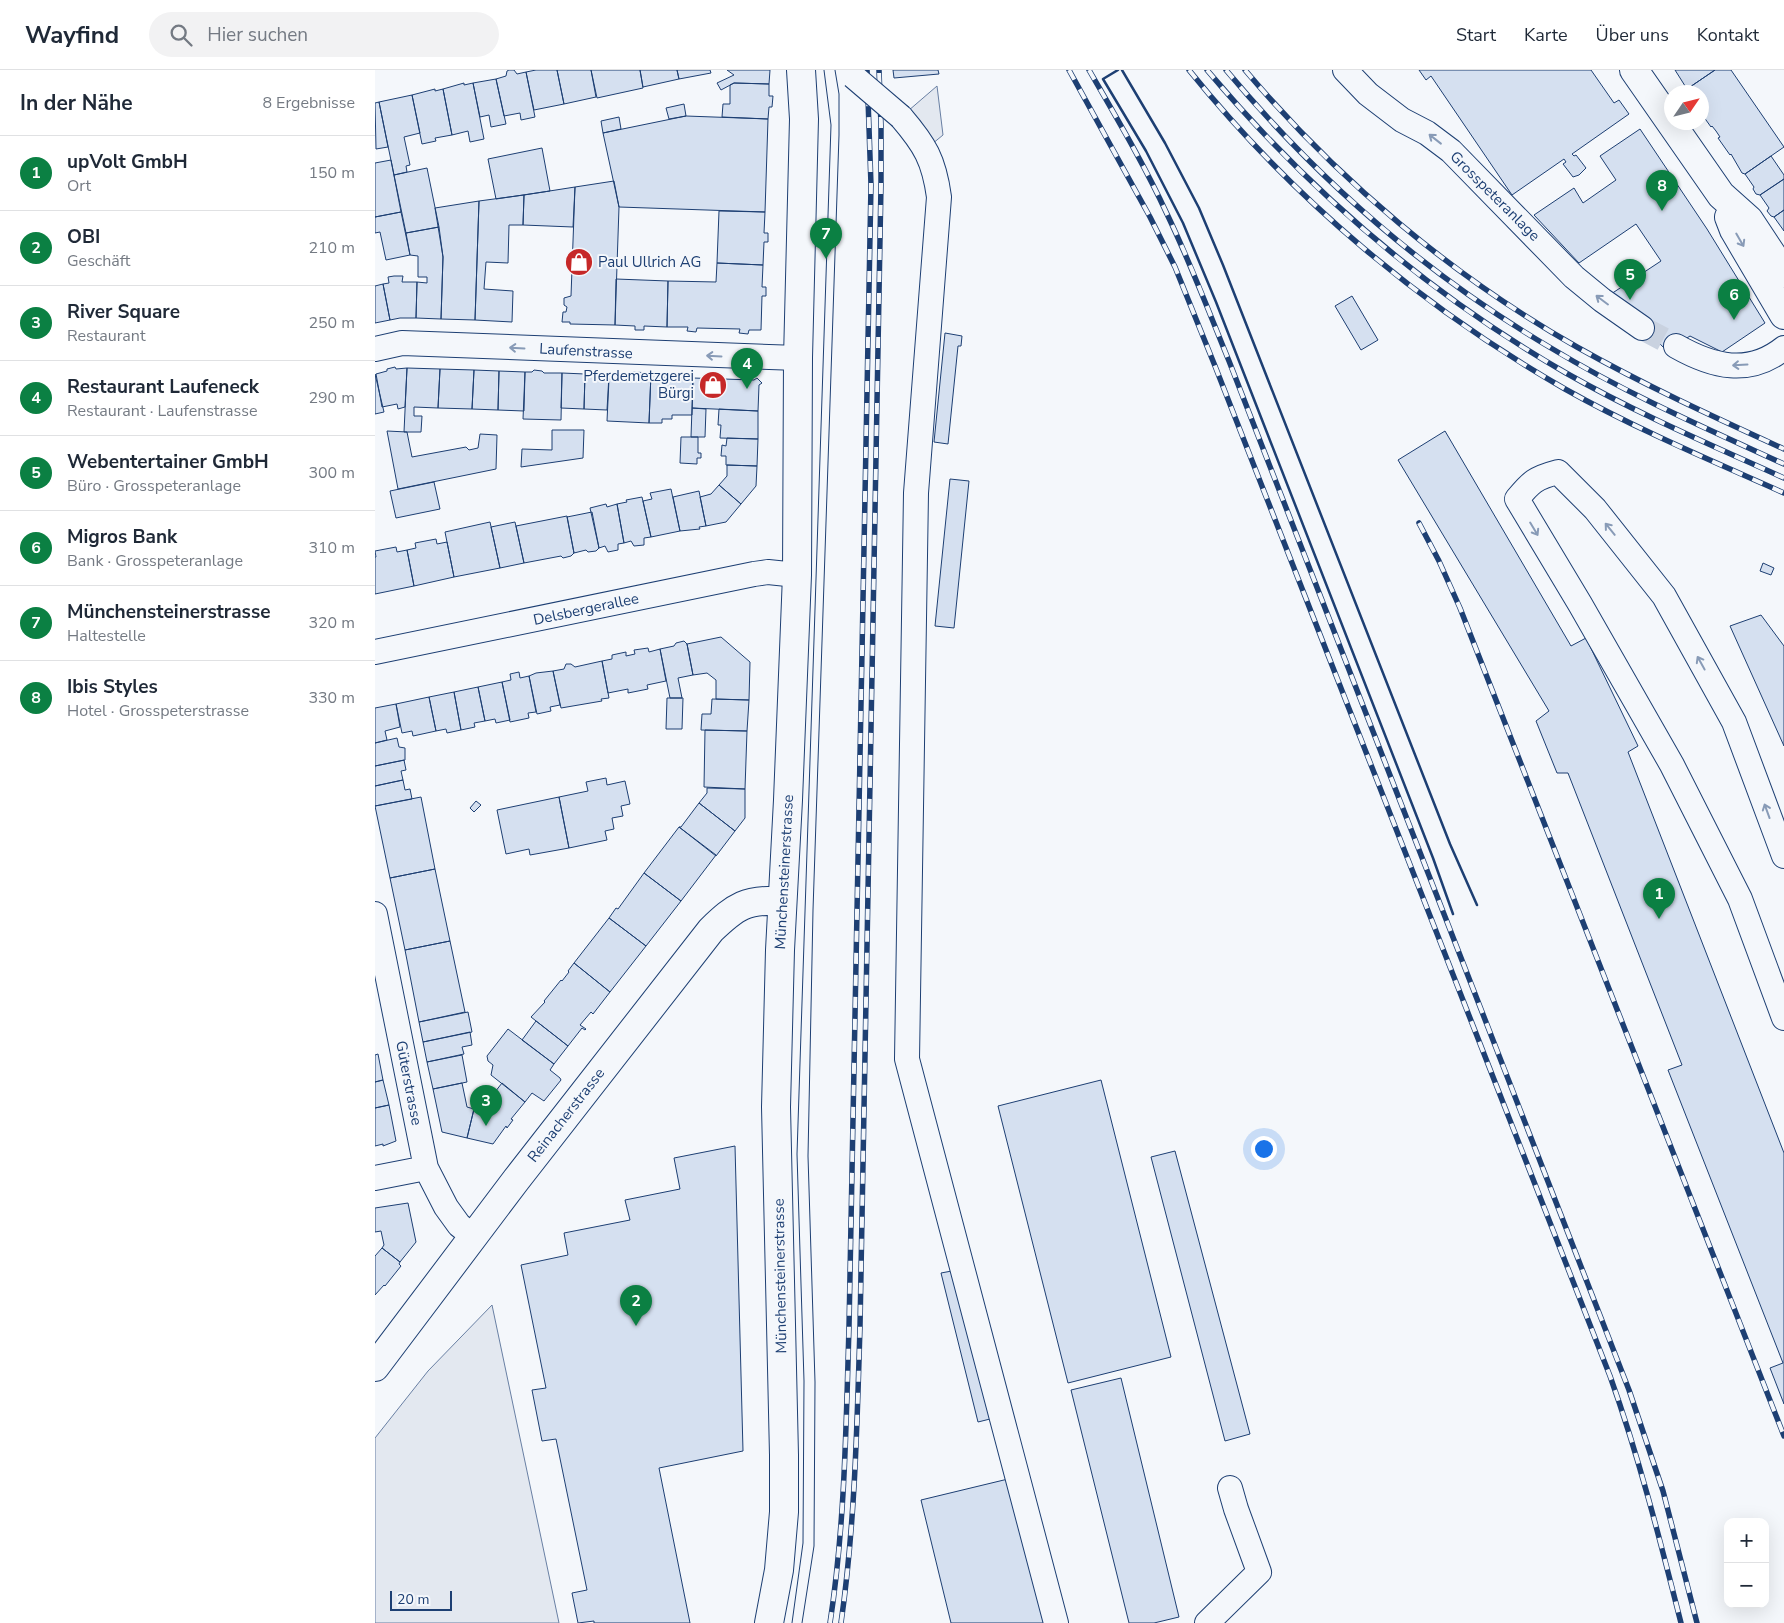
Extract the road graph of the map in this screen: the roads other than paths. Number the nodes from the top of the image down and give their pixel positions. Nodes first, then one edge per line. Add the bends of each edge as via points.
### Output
1 (801, 70) edge
2 (817, 70) edge
3 (1345, 70) edge
4 (1634, 70) edge
5 (849, 73) edge
6 (804, 119) junction
7 (1721, 195) junction
8 (1784, 273) edge
9 (1784, 314) edge
10 (1642, 328) tunnel mouth
11 (1676, 346) tunnel mouth
12 (1784, 348) edge
13 (375, 349) edge
14 (798, 358) junction
15 (797, 575) junction
16 (375, 652) edge
17 (1784, 856) edge
18 (782, 901) junction
19 (375, 914) edge
20 (1784, 1018) edge
21 (426, 1168) junction
22 (375, 1178) edge
23 (474, 1237) junction
24 (375, 1367) edge
25 (1230, 1488) dead end
26 (769, 1623) edge
27 (1056, 1623) edge
28 (1207, 1623) edge

1 - 6 main road, Münchensteinerstrasse
2 - 6 main road, Münchensteinerstrasse
10 -> 3 street, Grosspeteranlage via 1574,277 1451,151 1402,120 1368,94
4 - 7 main road
5 - 27 street, bridge via 901,117 926,149 936,175 939,197 916,493 907,1058
6 - 14 main road, Münchensteinerstrasse
7 - 8 main road via 1749,220
7 -> 9 main road via 1734,230
12 -> 11 street via 1763,362 1736,366 1692,355
14 -> 13 street, Laufenstrasse via 402,342
14 - 15 main road, Münchensteinerstrasse
15 - 16 street, Delsbergerallee via 754,574
15 - 18 main road, Münchensteinerstrasse
17 -> 20 street via 1734,722 1663,596 1595,510 1558,472 1531,482 1517,499 1671,765 1739,899
18 - 23 main road, Reinacherstrasse via 764,900 736,908 711,930
18 - 26 main road, Münchensteinerstrasse via 776,1107 784,1512 779,1570
19 - 21 street, Güterstrasse
21 - 22 street
21 - 23 street, Güterstrasse via 446,1207 459,1225
23 - 24 main road, Reinacherstrasse
25 - 28 street via 1259,1572

